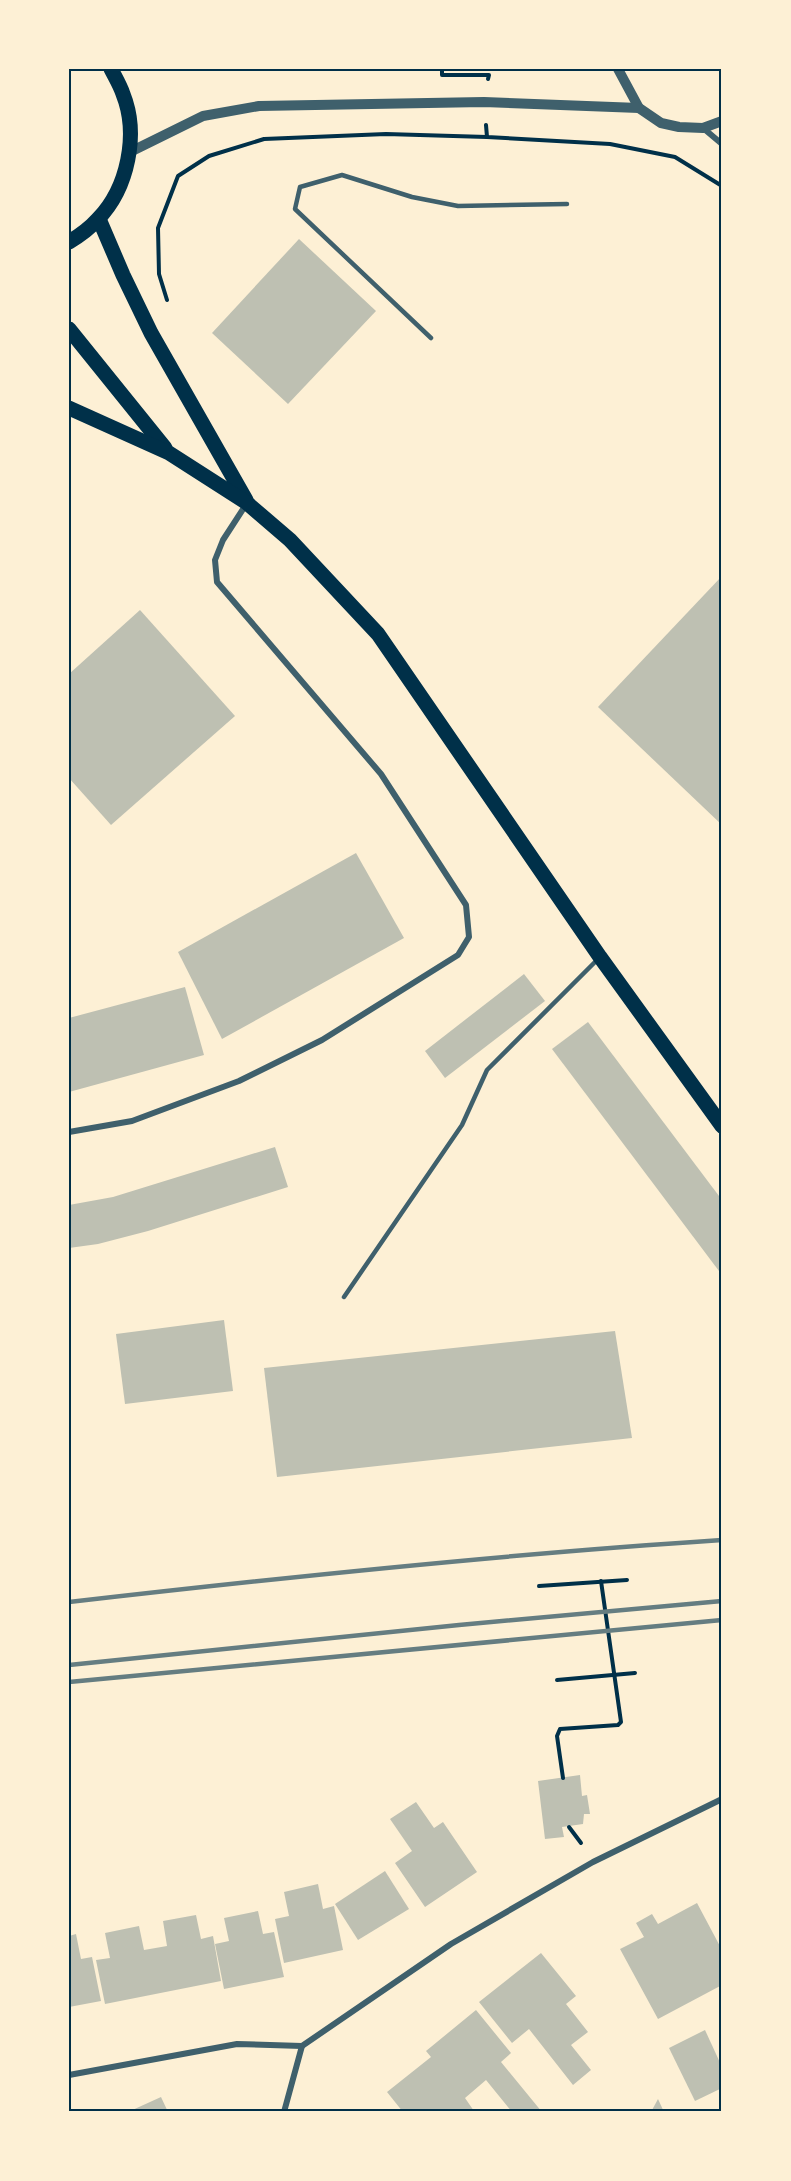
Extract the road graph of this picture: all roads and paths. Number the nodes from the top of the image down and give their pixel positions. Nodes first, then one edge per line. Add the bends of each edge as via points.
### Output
1 (111, 69) edge
2 (618, 69) edge
3 (639, 108) junction
4 (722, 121) edge
5 (703, 128) junction
6 (487, 137) dead end
7 (722, 144) edge
8 (130, 152) junction
9 (567, 204) dead end
10 (99, 219) junction
11 (69, 242) edge
12 (169, 307) dead end
13 (69, 329) edge
14 (431, 338) dead end
15 (69, 408) edge
16 (169, 453) junction
17 (248, 503) junction
18 (600, 957) junction
19 (722, 1126) edge
20 (69, 1132) edge
21 (344, 1297) dead end
22 (627, 1580) dead end
23 (601, 1581) junction
24 (539, 1586) dead end
25 (635, 1673) dead end
26 (614, 1674) junction
27 (556, 1680) dead end
28 (563, 1778) dead end
29 (722, 1799) edge
30 (302, 2046) junction
31 (69, 2075) edge
32 (284, 2112) edge

1 - 8 main road via 124,95 130,123
2 - 3 street
3 - 5 street via 661,123
3 - 8 street via 484,102 259,106 203,116
4 - 5 street
5 - 7 street
6 - 12 path via 386,134 264,140 209,156 178,176 158,228 159,274
8 - 10 main road via 119,188
9 - 14 lane via 458,207 342,175 300,187 295,209
10 - 11 main road
10 - 17 main road via 151,333
13 - 16 main road
15 - 16 main road
16 - 17 main road
17 - 18 main road via 290,540 378,634
17 - 20 street via 223,540 215,560 218,582 381,774 466,905 469,937 458,955 322,1040 239,1082 132,1121
18 - 19 main road
18 - 21 lane via 487,1070 462,1125
22 - 23 path
23 - 24 path
23 - 26 path
25 - 26 path
26 - 27 path
26 - 28 path via 621,1722 560,1729 557,1736
29 - 30 street via 593,1862 451,1944
30 - 31 street via 237,2044
30 - 32 street

